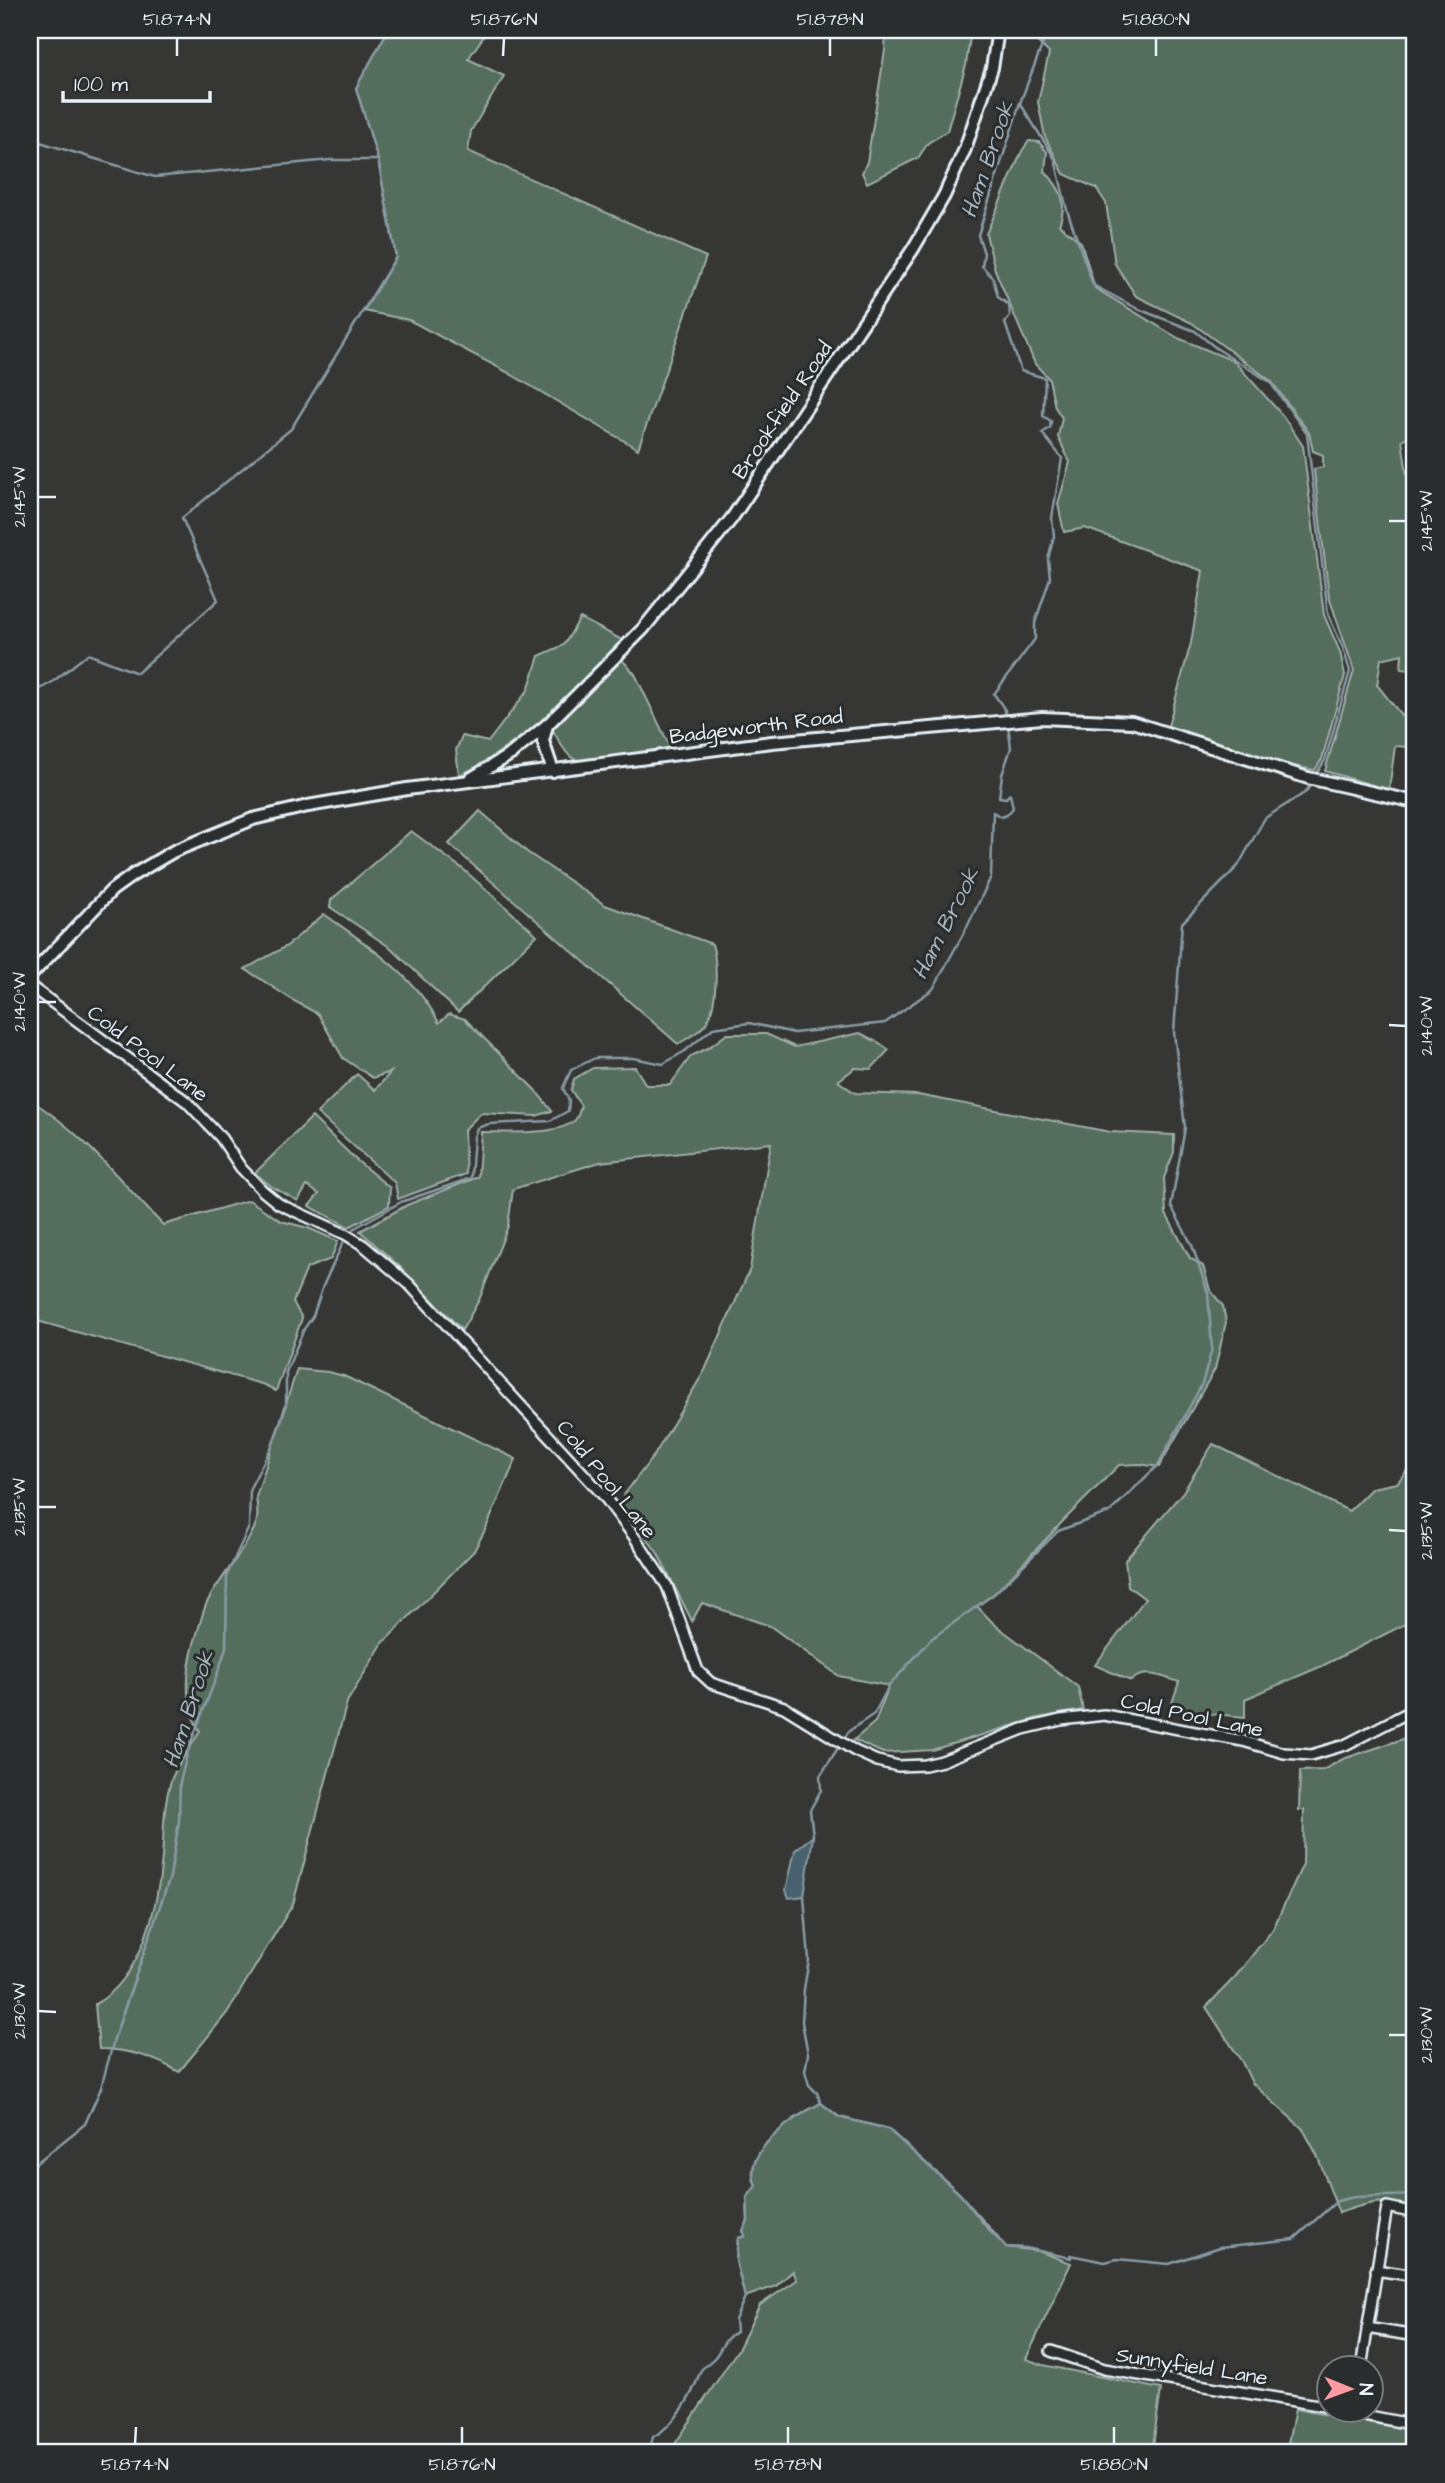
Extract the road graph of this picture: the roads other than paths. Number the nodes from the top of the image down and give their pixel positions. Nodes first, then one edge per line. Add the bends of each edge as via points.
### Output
1 (998, 30) edge
2 (547, 725) junction
3 (511, 754) junction
4 (553, 771) junction
5 (519, 775) junction
6 (464, 782) junction
7 (1415, 802) edge
8 (30, 976) edge
9 (30, 986) edge
10 (1415, 1709) edge
11 (1415, 2213) edge
12 (1376, 2270) junction
13 (1415, 2276) edge
14 (1367, 2328) junction
15 (1415, 2336) edge
16 (1051, 2351) dead end
17 (1363, 2354) edge
18 (1316, 2405) edge
19 (1386, 2419) edge
20 (1415, 2426) edge

1 - 2 street, Brookfield Road via 992,68 965,149 913,249 732,518 643,629
2 - 3 street, Brookfield Road
2 - 4 street via 543,741
3 - 5 street via 509,772
3 - 6 street, Brookfield Road
4 - 5 street, Badgeworth Road
4 - 7 street, Badgeworth Road via 772,742 1042,718 1132,722 1308,778
5 - 6 street, Badgeworth Road
6 - 8 street, Badgeworth Road via 358,797 253,819 174,851 111,890
9 - 10 street, Cold Pool Lane via 187,1102 221,1138 241,1168 279,1204 363,1245 409,1284 626,1525 667,1586 698,1671 711,1683 784,1707 855,1751 898,1766 942,1761 1023,1729 1104,1715 1311,1755 1345,1745
11 - 12 street via 1387,2207
12 - 13 street
12 - 14 street
14 - 15 street
14 - 17 street
16 - 18 street, Sunnyfield Lane via 1104,2370
19 - 20 street

